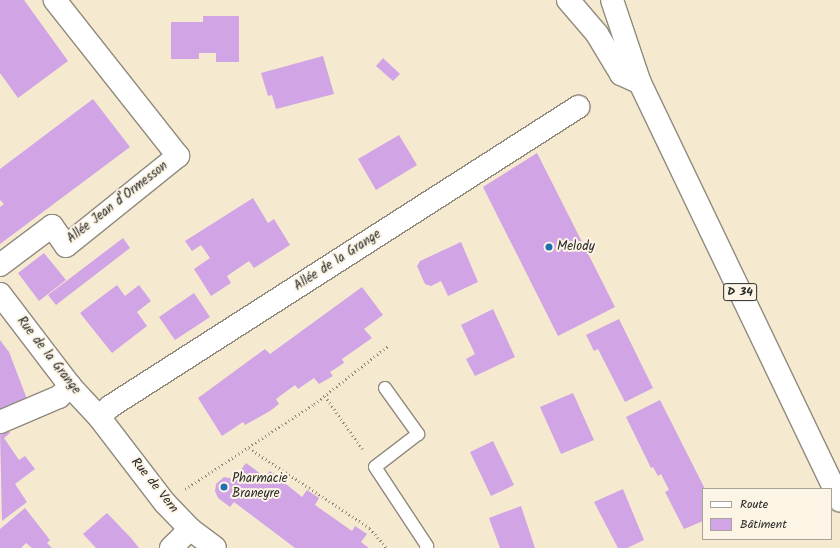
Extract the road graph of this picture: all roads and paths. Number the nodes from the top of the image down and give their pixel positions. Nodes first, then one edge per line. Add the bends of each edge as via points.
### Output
1 (55, 0) edge
2 (568, 0) edge
3 (612, 0) edge
4 (640, 83) junction
5 (578, 107) dead end
6 (0, 265) edge
7 (0, 294) edge
8 (389, 345) dead end
9 (70, 386) junction
10 (385, 388) dead end
11 (325, 396) junction
12 (99, 416) junction
13 (0, 422) edge
14 (248, 448) junction
15 (375, 467) junction
16 (840, 501) edge
17 (165, 503) junction
18 (190, 529) junction
19 (171, 548) edge
20 (216, 548) edge
21 (387, 548) edge
22 (426, 548) edge

1 - 6 street, Allée Jean d’Ormesson via 178,156 66,246 52,226
2 - 4 street via 597,34 621,74
3 - 4 street, D 34
4 - 16 street, D 34
5 - 12 street, Allée de la Grange
7 - 9 street, Rue de la Grange
8 - 11 path
9 - 12 street, Rue de la Grange
9 - 13 street via 59,397
10 - 15 lane via 418,434
11 - 14 path
11 - 15 path
12 - 17 street, Rue de Vern
14 - 17 path
14 - 21 path via 370,528
15 - 22 lane
17 - 18 street, Rue de Vern
18 - 19 street
18 - 20 street, Rue de Vern

